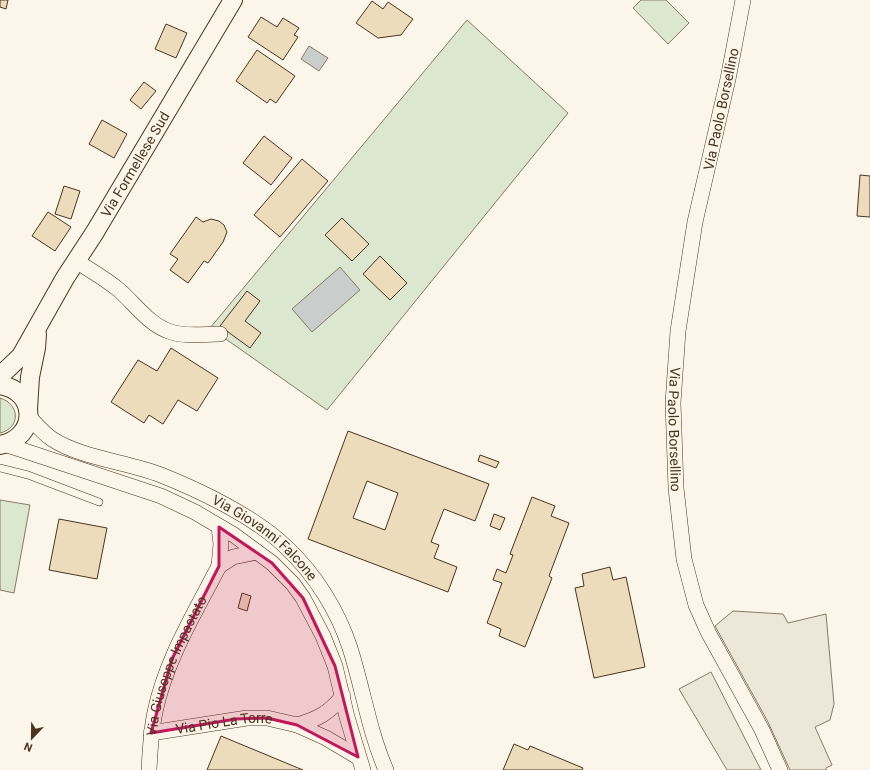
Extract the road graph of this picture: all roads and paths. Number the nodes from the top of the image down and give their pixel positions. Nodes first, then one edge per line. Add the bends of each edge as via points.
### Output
1 (232, 0) edge
2 (743, 0) edge
3 (76, 261) junction
4 (37, 329) junction
5 (220, 334) dead end
6 (0, 376) edge
7 (0, 385) edge
8 (28, 412) junction
9 (2, 445) edge
10 (0, 468) edge
11 (99, 502) dead end
12 (219, 527) junction
13 (256, 552) junction
14 (220, 566) junction
15 (342, 696) junction
16 (297, 725) junction
17 (151, 733) junction
18 (361, 764) edge
19 (149, 770) edge
20 (386, 770) edge
21 (780, 770) edge

1 - 3 street, Via Formellese Sud
2 - 21 street, Via Paolo Borsellino via 728,79 695,222 678,331 673,403 676,488 684,559 696,605 762,730
3 - 4 street, Via Formellese Sud
3 - 5 street via 108,282 148,319 164,329 180,334
4 - 6 street, Via Formellese Sud via 21,356
4 - 8 street, Via Formellese Sud
7 - 8 street via 17,391 24,399
8 - 9 street, Via Formellese Sud via 29,419 19,437
8 - 20 street, Via Giovanni Falcone via 47,435 61,444 159,474 197,491 264,528 297,558 330,603 342,628 361,685 374,741
9 - 12 street, Via Giovanni Falcone via 162,496
10 - 11 lane via 28,475
12 - 13 street, Via Giovanni Falcone via 245,542
12 - 14 street
13 - 14 street via 233,557
13 - 15 street, Via Giovanni Falcone via 280,570 303,598 330,652
14 - 17 street, Via Giuseppe Impastato via 172,659 155,710
15 - 16 street via 329,712
15 - 18 street, Via Giovanni Falcone
16 - 17 street, Via Pio La Torre via 267,718 247,718
16 - 18 street, Via Pio La Torre via 326,738
17 - 19 street, Via Giuseppe Impastato

